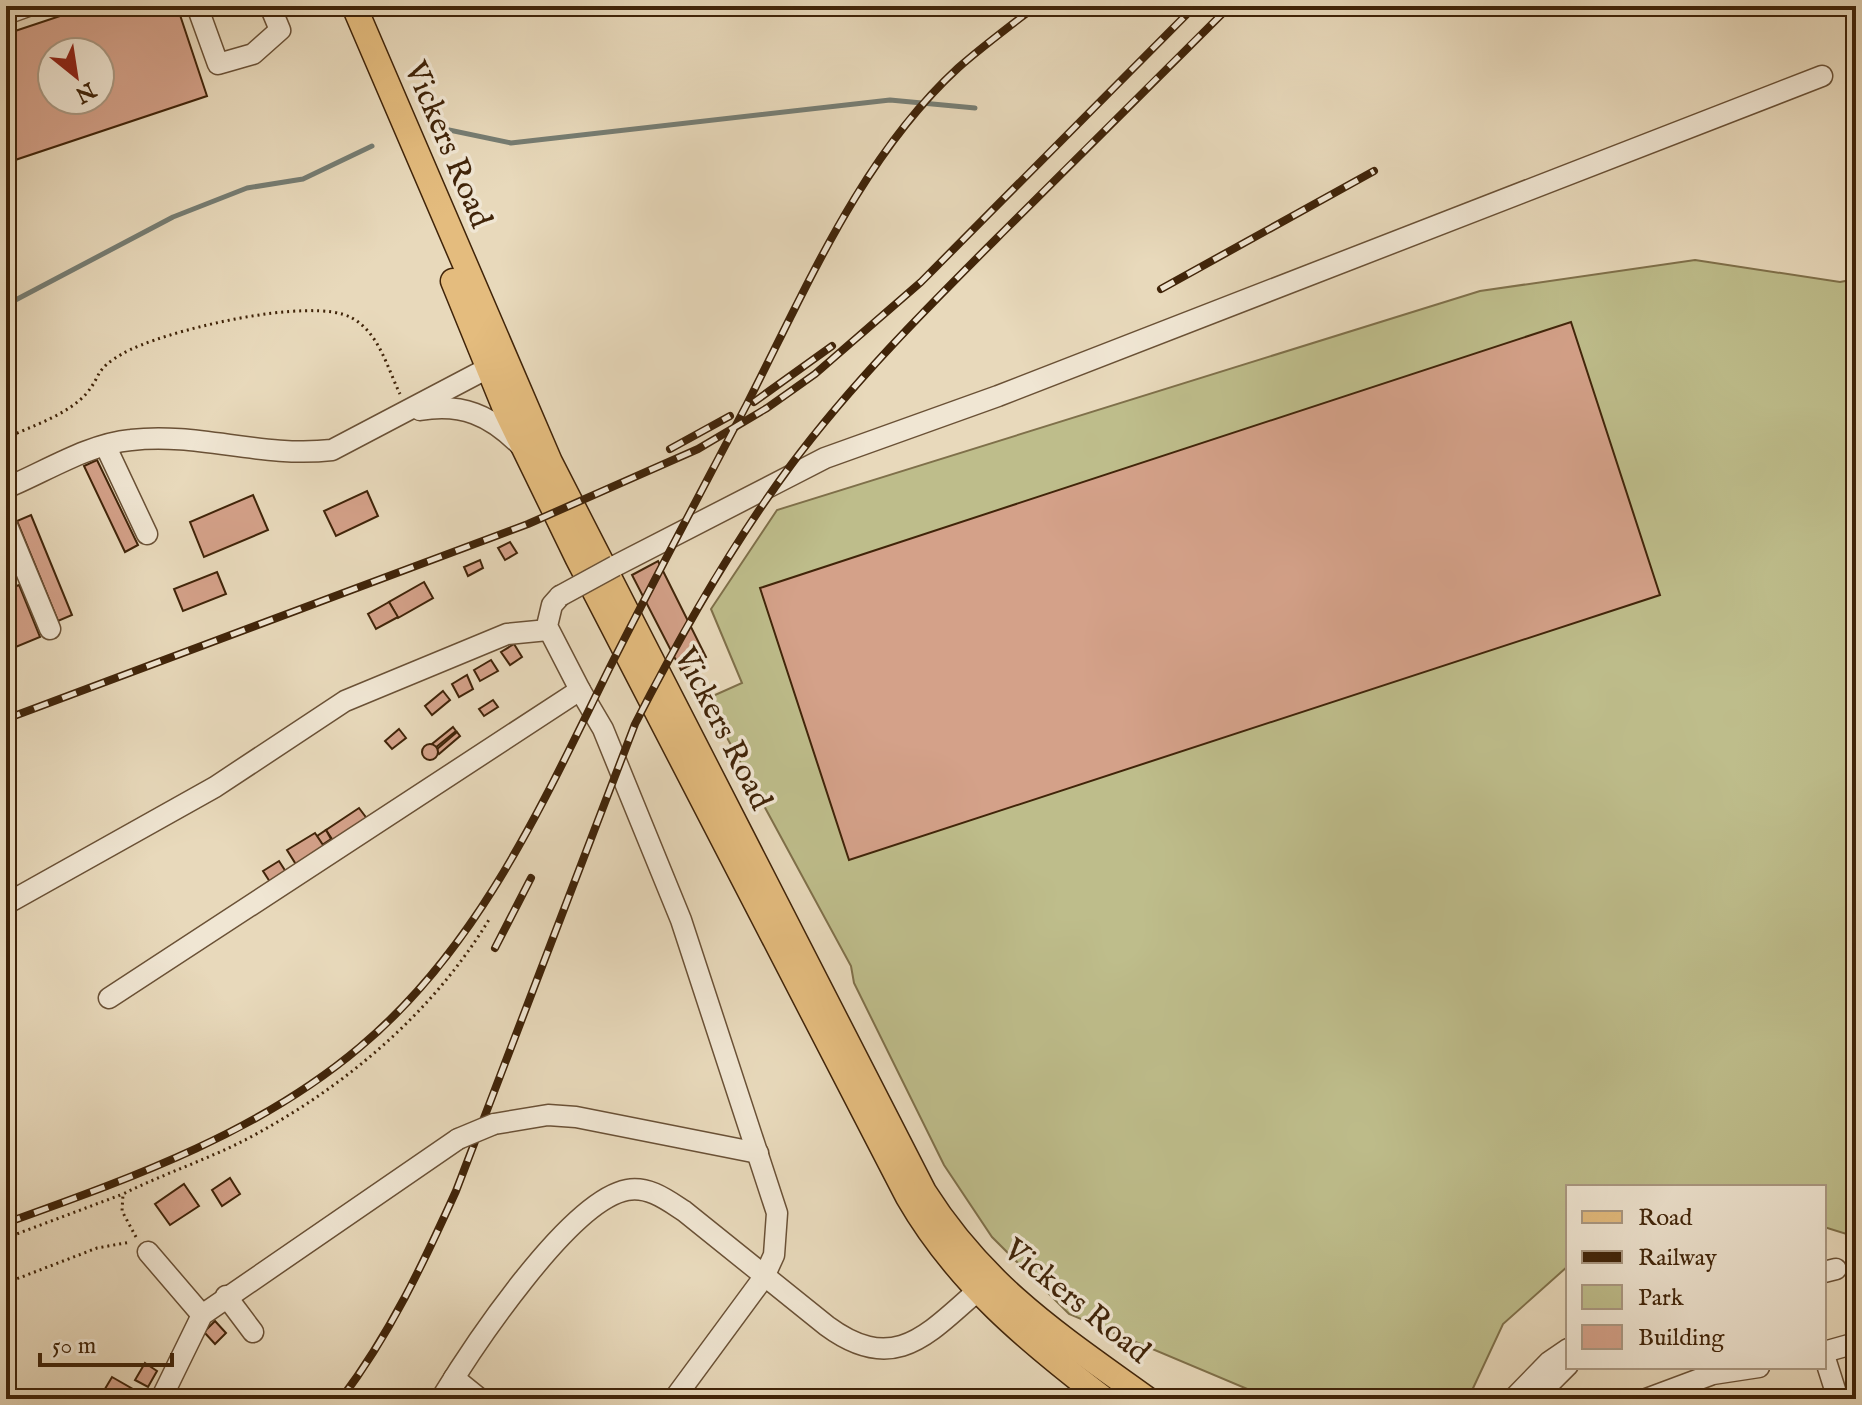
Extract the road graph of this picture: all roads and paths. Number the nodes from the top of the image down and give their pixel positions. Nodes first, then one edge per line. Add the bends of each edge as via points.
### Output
1 (28, 6) edge
2 (197, 6) edge
3 (270, 6) edge
4 (336, 6) edge
5 (354, 6) edge
6 (6, 14) edge
7 (1822, 76) dead end
8 (492, 362) junction
9 (408, 412) junction
10 (6, 438) edge
11 (106, 447) junction
12 (525, 450) junction
13 (6, 488) edge
14 (8, 533) edge
15 (147, 534) dead end
16 (14, 565) edge
17 (50, 629) dead end
18 (548, 630) junction
19 (580, 690) junction
20 (6, 904) edge
21 (490, 918) dead end
22 (109, 998) dead end
23 (758, 1153) junction
24 (123, 1194) junction
25 (6, 1238) edge
26 (148, 1252) dead end
27 (764, 1277) junction
28 (6, 1283) edge
29 (984, 1286) junction
30 (226, 1296) junction
31 (202, 1315) junction
32 (253, 1332) dead end
33 (1856, 1343) edge
34 (1566, 1350) edge
35 (1826, 1352) edge
36 (1826, 1360) edge
37 (1566, 1367) edge
38 (1746, 1369) edge
39 (454, 1378) junction
40 (161, 1399) edge
41 (441, 1399) edge
42 (480, 1399) edge
43 (674, 1399) edge
44 (1104, 1399) edge
45 (1147, 1399) edge
46 (1513, 1399) edge
47 (1534, 1399) edge
48 (1646, 1399) edge
49 (1838, 1399) edge

1 - 6 street
2 - 3 street via 218,64 253,54 280,30
4 - 8 main road, Vickers Road
5 - 8 main road, Vickers Road
7 - 18 street, bridge via 825,458 560,596 548,617
8 - 9 street
8 - 12 main road, Vickers Road
8 - 29 main road, Vickers Road via 593,547 904,1153
9 - 10 path via 373,334 351,317 321,310 288,311 167,337 124,353 98,370 87,393 66,409
9 - 11 street via 332,450 304,454 165,438
9 - 12 street via 462,407 504,429
11 - 13 street
11 - 15 street
12 - 29 main road, Vickers Road via 895,1174 926,1228
14 - 16 street
16 - 17 street
18 - 19 street
18 - 20 street via 507,634 345,701 215,787
19 - 22 street
19 - 23 street via 603,729 649,835
21 - 24 path via 446,982 406,1026 348,1075 265,1129
23 - 27 street via 777,1213 774,1255
23 - 30 street, bridge via 576,1117 548,1115 494,1124 458,1139
24 - 25 path
24 - 28 path via 122,1211 141,1243 122,1241 97,1248
26 - 31 street
27 - 29 street via 851,1344 882,1350 931,1331
27 - 39 street via 661,1196 626,1190 577,1222 491,1321
27 - 43 street
29 - 44 main road, Vickers Road via 1050,1358
29 - 45 main road, Vickers Road
30 - 31 street
30 - 32 street
31 - 40 street
33 - 35 street
34 - 46 street
36 - 49 street
37 - 47 street
38 - 48 street via 1713,1374
39 - 41 street
39 - 42 street

